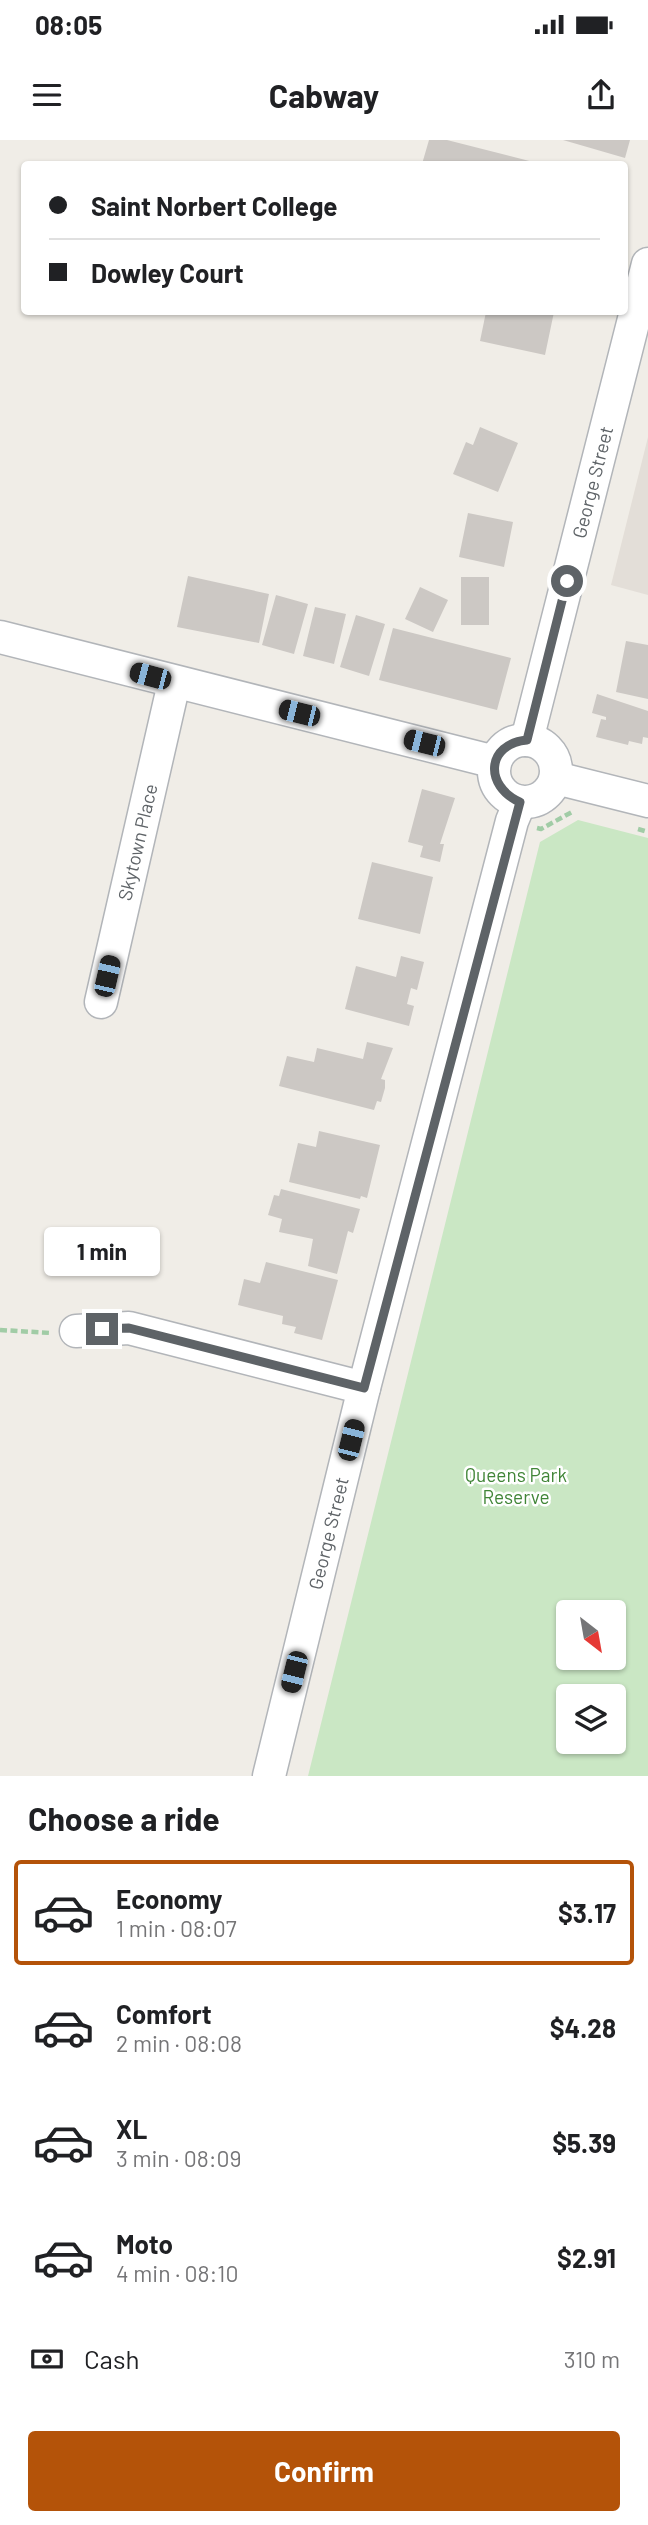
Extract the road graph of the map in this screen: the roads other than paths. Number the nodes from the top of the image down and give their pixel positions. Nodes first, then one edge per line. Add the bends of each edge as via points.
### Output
1 (648, 264) edge
2 (0, 637) edge
3 (174, 683) junction
4 (527, 740) junction
5 (495, 762) junction
6 (556, 778) junction
7 (516, 811) junction
8 (641, 815) edge
9 (101, 1002) dead end
10 (76, 1331) road end
11 (364, 1388) junction
12 (269, 1776) edge

1 - 4 street, George Street
2 - 3 street
3 - 5 street
3 - 9 street, Skytown Place
4 - 5 street via 507,746
4 - 6 street via 550,752
5 - 7 street via 501,791
6 - 7 street via 545,794
6 - 8 street
7 - 11 street, George Street
10 - 11 street via 129,1328
11 - 12 street, George Street

